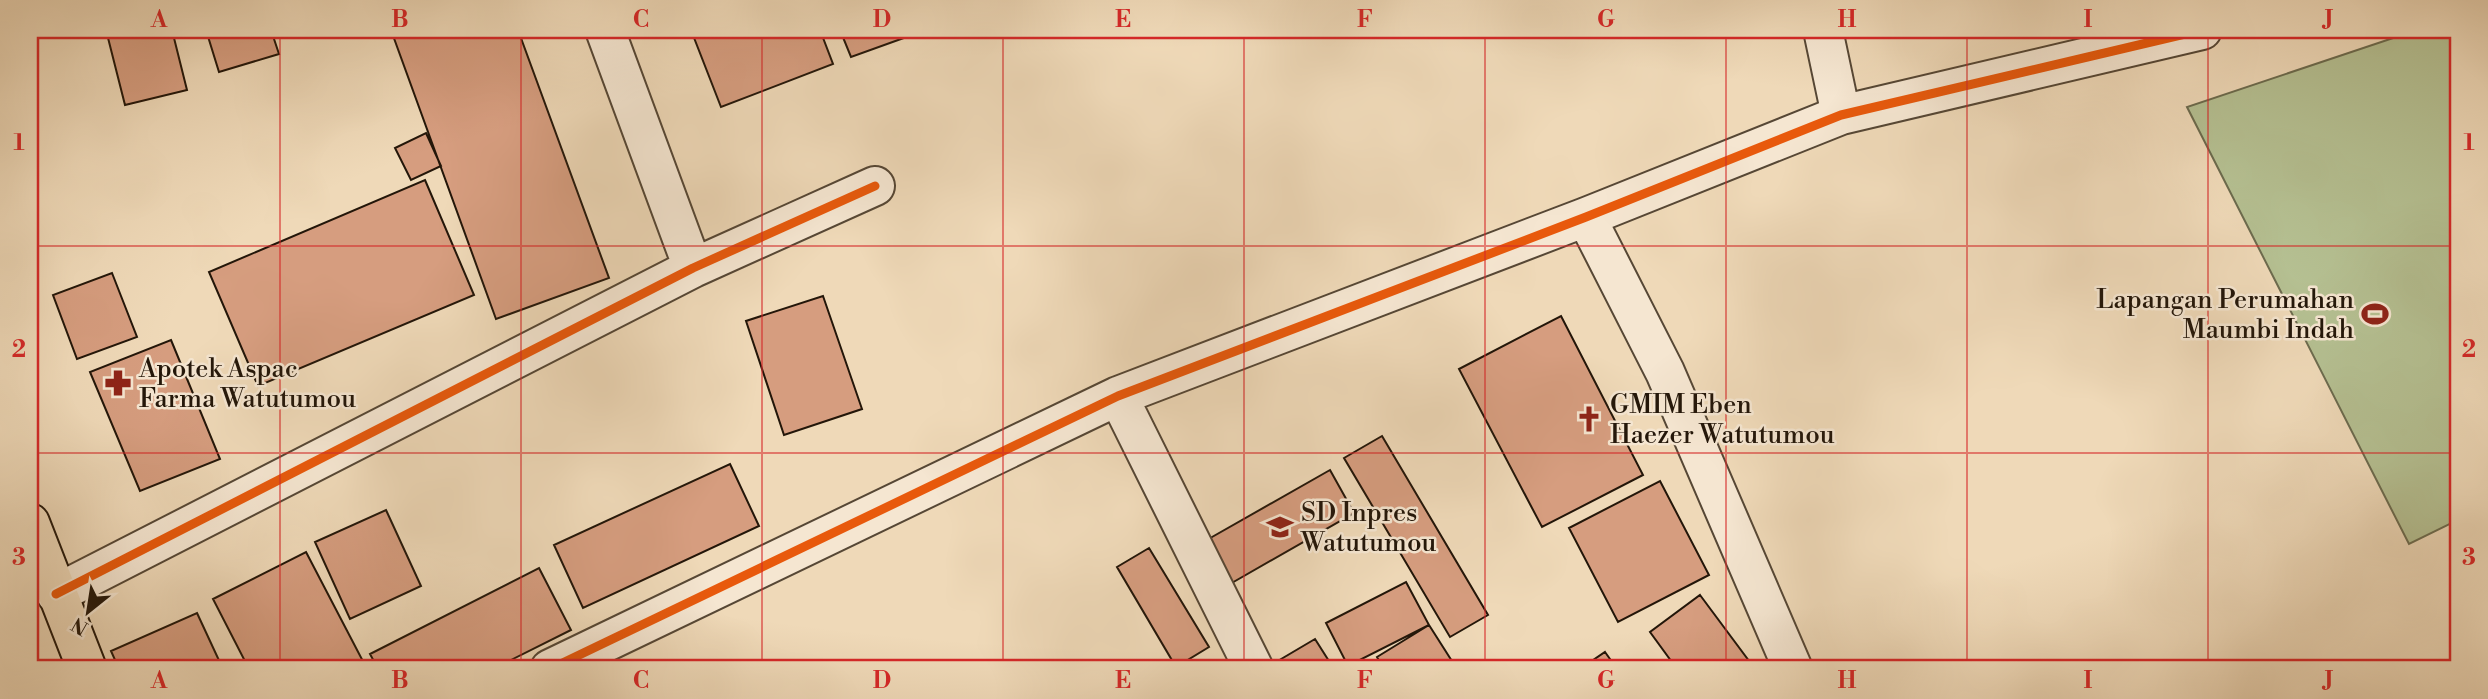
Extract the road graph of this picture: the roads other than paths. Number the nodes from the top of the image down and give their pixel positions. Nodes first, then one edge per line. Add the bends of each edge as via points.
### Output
1 (605, 30) edge
2 (1823, 30) edge
3 (2202, 30) edge
4 (1841, 115) junction
5 (874, 186) dead end
6 (1586, 217) junction
7 (693, 268) junction
8 (1118, 396) junction
9 (30, 523) edge
10 (56, 594) junction
11 (87, 669) edge
12 (550, 669) edge
13 (1254, 669) edge
14 (1793, 669) edge

1 - 7 street
2 - 4 street
3 - 4 street
4 - 6 street
5 - 7 street
6 - 8 street
6 - 14 street via 1665,372
7 - 10 street
8 - 12 street
8 - 13 street
9 - 10 highway
10 - 11 highway

